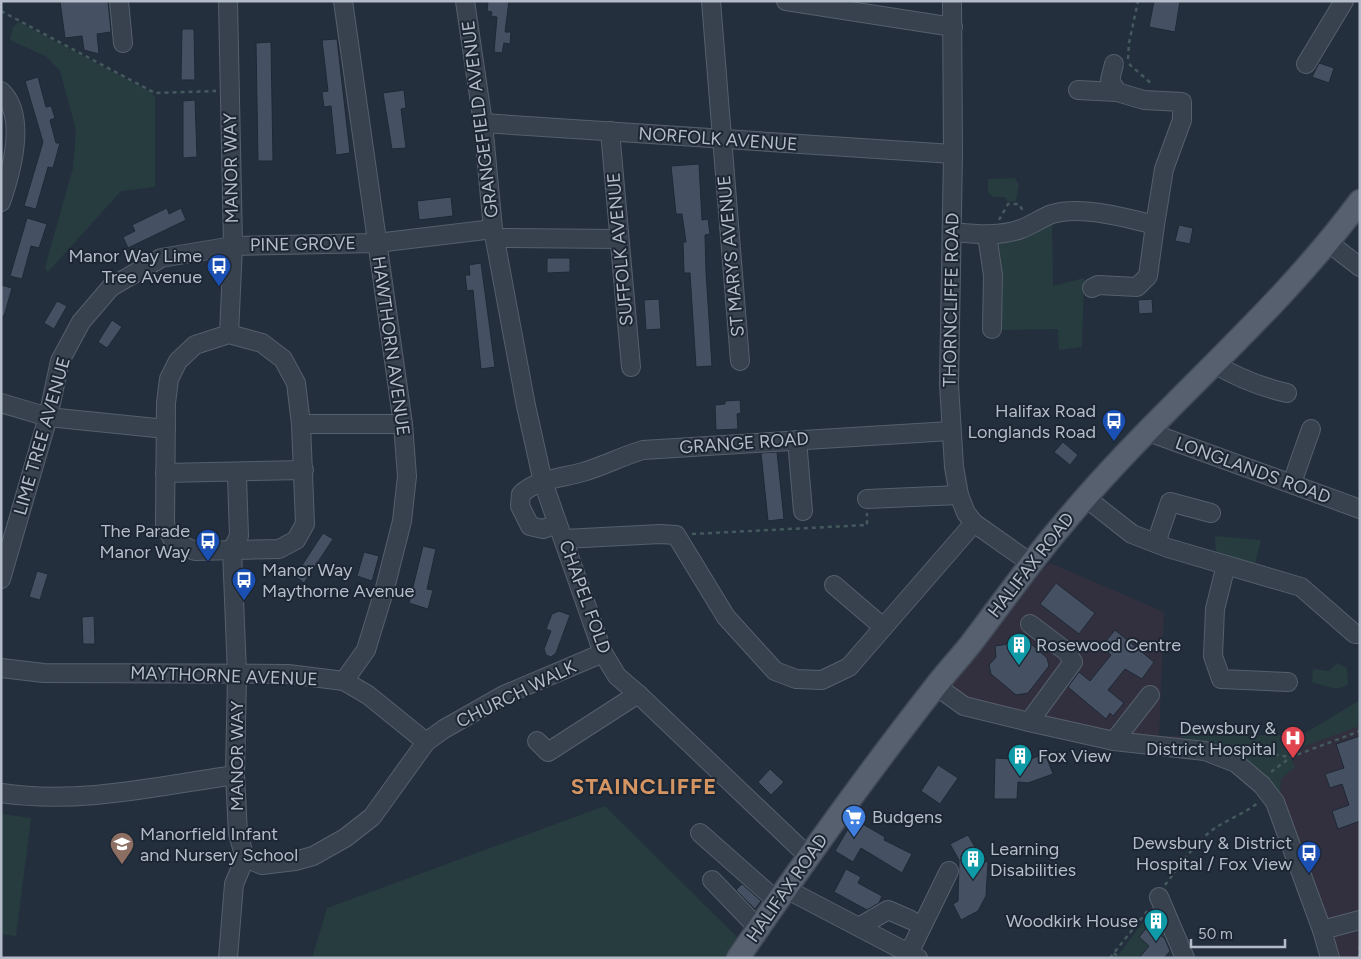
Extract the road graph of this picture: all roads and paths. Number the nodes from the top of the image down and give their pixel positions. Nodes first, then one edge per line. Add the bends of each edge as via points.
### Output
1 (119, 1) edge
2 (228, 1) edge
3 (343, 1) edge
4 (465, 1) edge
5 (711, 1) edge
6 (786, 1) edge
7 (952, 1) edge
8 (1138, 1) edge
9 (1344, 1) edge
10 (1, 11) edge
11 (953, 27) junction
12 (123, 42) dead end
13 (1114, 64) dead end
14 (1306, 64) dead end
15 (1, 90) edge
16 (1078, 90) dead end
17 (230, 91) junction
18 (1117, 92) junction
19 (1171, 102) junction
20 (483, 123) junction
21 (610, 131) junction
22 (722, 140) junction
23 (953, 154) junction
24 (1360, 201) edge
25 (1, 202) edge
26 (1030, 224) junction
27 (1155, 226) junction
28 (952, 232) junction
29 (494, 233) junction
30 (991, 234) junction
31 (618, 239) junction
32 (377, 243) junction
33 (1329, 243) junction
34 (233, 246) junction
35 (1360, 267) edge
36 (1092, 288) dead end
37 (992, 329) dead end
38 (229, 334) junction
39 (740, 361) dead end
40 (1213, 363) junction
41 (631, 367) dead end
42 (1287, 393) dead end
43 (1, 403) edge
44 (48, 417) junction
45 (301, 424) junction
46 (403, 424) junction
47 (166, 429) junction
48 (1311, 429) dead end
49 (950, 431) junction
50 (1146, 431) junction
51 (797, 440) junction
52 (304, 470) junction
53 (165, 473) junction
54 (237, 476) dead end
55 (543, 482) junction
56 (1292, 483) junction
57 (959, 495) junction
58 (1086, 498) junction
59 (867, 499) joint
60 (1360, 509) edge
61 (803, 511) dead end
62 (1211, 514) dead end
63 (974, 523) junction
64 (561, 532) junction
65 (676, 535) junction
66 (1156, 543) junction
67 (232, 550) junction
68 (1032, 564) junction
69 (1226, 565) junction
70 (1, 579) edge
71 (834, 585) dead end
72 (1030, 624) dead end
73 (883, 628) junction
74 (1360, 634) edge
75 (603, 653) junction
76 (1, 668) edge
77 (237, 674) junction
78 (344, 681) junction
79 (1288, 682) dead end
80 (936, 686) junction
81 (638, 694) junction
82 (1150, 695) dead end
83 (1029, 722) junction
84 (1360, 731) edge
85 (537, 741) dead end
86 (1114, 741) junction
87 (426, 742) junction
88 (1236, 748) dead end
89 (1291, 757) junction
90 (235, 775) junction
91 (1262, 785) junction
92 (1, 793) edge
93 (700, 833) dead end
94 (808, 856) junction
95 (245, 858) junction
96 (949, 870) dead end
97 (712, 880) dead end
98 (782, 895) junction
99 (1159, 897) junction
100 (911, 920) dead end
101 (1360, 920) edge
102 (859, 927) junction
103 (758, 928) junction
104 (1322, 930) junction
105 (1360, 944) edge
106 (1114, 953) junction
107 (913, 955) edge
108 (228, 958) edge
109 (738, 958) edge
110 (1110, 958) edge
111 (1120, 958) edge
112 (1185, 958) edge
113 (1330, 958) edge
114 (1358, 958) edge

1 - 12 street
2 - 17 street, MANOR WAY
3 - 32 street, HAWTHORN AVENUE
4 - 20 street, GRANGEFIELD AVENUE
5 - 22 street, ST MARYS AVENUE
6 - 11 street
7 - 11 street, THORNCLIFFE ROAD
8 - 19 path via 1128,64
9 - 14 street
10 - 17 path via 155,92
11 - 23 street, THORNCLIFFE ROAD
13 - 18 street via 1110,80
15 - 25 street via 12,112 16,143 12,170
16 - 18 street
17 - 34 street, MANOR WAY
18 - 19 street via 1144,100
19 - 27 street via 1182,102 1182,120 1164,169
20 - 21 street, NORFOLK AVENUE
20 - 29 street, GRANGEFIELD AVENUE
21 - 22 street, NORFOLK AVENUE
21 - 31 street, SUFFOLK AVENUE
22 - 23 street, NORFOLK AVENUE
22 - 39 street, ST MARYS AVENUE
23 - 28 street, THORNCLIFFE ROAD
24 - 33 main road, HALIFAX ROAD
26 - 27 street via 1053,214 1076,211 1123,217
26 - 30 street
26 - 30 path via 1019,204 1008,204
27 - 36 street via 1148,276 1137,287 1098,285
28 - 30 street
28 - 49 street, THORNCLIFFE ROAD
29 - 31 street, PINE GROVE
29 - 32 street, PINE GROVE
29 - 55 street, CHAPEL FOLD
30 - 37 street
31 - 41 street, SUFFOLK AVENUE
32 - 34 street, PINE GROVE
32 - 46 street, HAWTHORN AVENUE
33 - 35 street
33 - 40 main road, HALIFAX ROAD
34 - 38 street, MANOR WAY
34 - 44 street, LIME TREE AVENUE via 161,258 111,287 81,322 60,361
38 - 45 street via 262,343 282,359 296,383
38 - 47 street via 195,344 178,361 169,379
40 - 42 street via 1230,374
40 - 50 main road, HALIFAX ROAD
43 - 44 street
44 - 47 street
44 - 70 street, LIME TREE AVENUE
45 - 46 street
45 - 52 street
46 - 78 street, HAWTHORN AVENUE via 407,476 402,521 366,650
47 - 53 street
48 - 56 street
49 - 51 street, GRANGE ROAD
49 - 57 street, THORNCLIFFE ROAD
50 - 56 street, LONGLANDS ROAD
50 - 58 main road, HALIFAX ROAD
51 - 55 street, GRANGE ROAD via 643,450 585,472
51 - 61 street
52 - 53 street
52 - 67 street via 306,524 296,540 279,549
53 - 67 street via 165,525 174,542 195,551
54 - 67 street, MANOR WAY via 239,536
55 - 64 street, CHAPEL FOLD
55 - 64 street, CHAPEL FOLD via 530,485 521,494 524,518 530,526
56 - 60 street, LONGLANDS ROAD
57 - 59 street
57 - 63 street, THORNCLIFFE ROAD
58 - 66 street via 1132,534
58 - 68 main road, HALIFAX ROAD
59 - 65 path via 868,524
62 - 66 street via 1170,502
63 - 68 street, THORNCLIFFE ROAD
63 - 73 street
64 - 65 street
64 - 75 street, CHAPEL FOLD
65 - 73 street via 726,617 775,670 796,679 822,680 849,667
66 - 69 street
67 - 77 street, MANOR WAY
68 - 80 main road, HALIFAX ROAD
69 - 74 street via 1300,587 1355,634
69 - 79 street via 1215,609 1213,656 1221,679
71 - 73 street
72 - 83 street via 1067,652 1073,662
75 - 81 street, CHAPEL FOLD via 617,676
75 - 87 street, CHURCH WALK via 504,695 444,728
76 - 77 street, MAYTHORNE AVENUE via 44,673
77 - 78 street, MAYTHORNE AVENUE via 288,674
77 - 90 street, MANOR WAY
78 - 87 street, MAYTHORNE AVENUE via 368,695
80 - 83 street via 964,706
80 - 94 main road, HALIFAX ROAD
81 - 85 street via 548,752
81 - 94 street, CHAPEL FOLD
82 - 86 street
83 - 86 street
84 - 89 path
86 - 91 street via 1206,751 1236,763
87 - 95 street, CHURCH WALK via 372,817 345,838 313,856 295,861 262,865
88 - 89 path
89 - 91 path via 1274,768
90 - 92 street via 100,795
90 - 95 street, MANOR WAY via 238,834
91 - 99 path via 1260,801 1242,815 1214,829 1188,855
91 - 104 street via 1275,802
93 - 98 street
94 - 98 main road, HALIFAX ROAD
95 - 108 street via 234,884
96 - 107 street
97 - 103 street
98 - 102 street
98 - 103 main road, HALIFAX ROAD
99 - 106 path
99 - 112 street
100 - 102 street via 888,910
101 - 104 street
102 - 107 street
103 - 109 main road, HALIFAX ROAD
104 - 113 street
105 - 114 path
106 - 110 path
106 - 111 path

